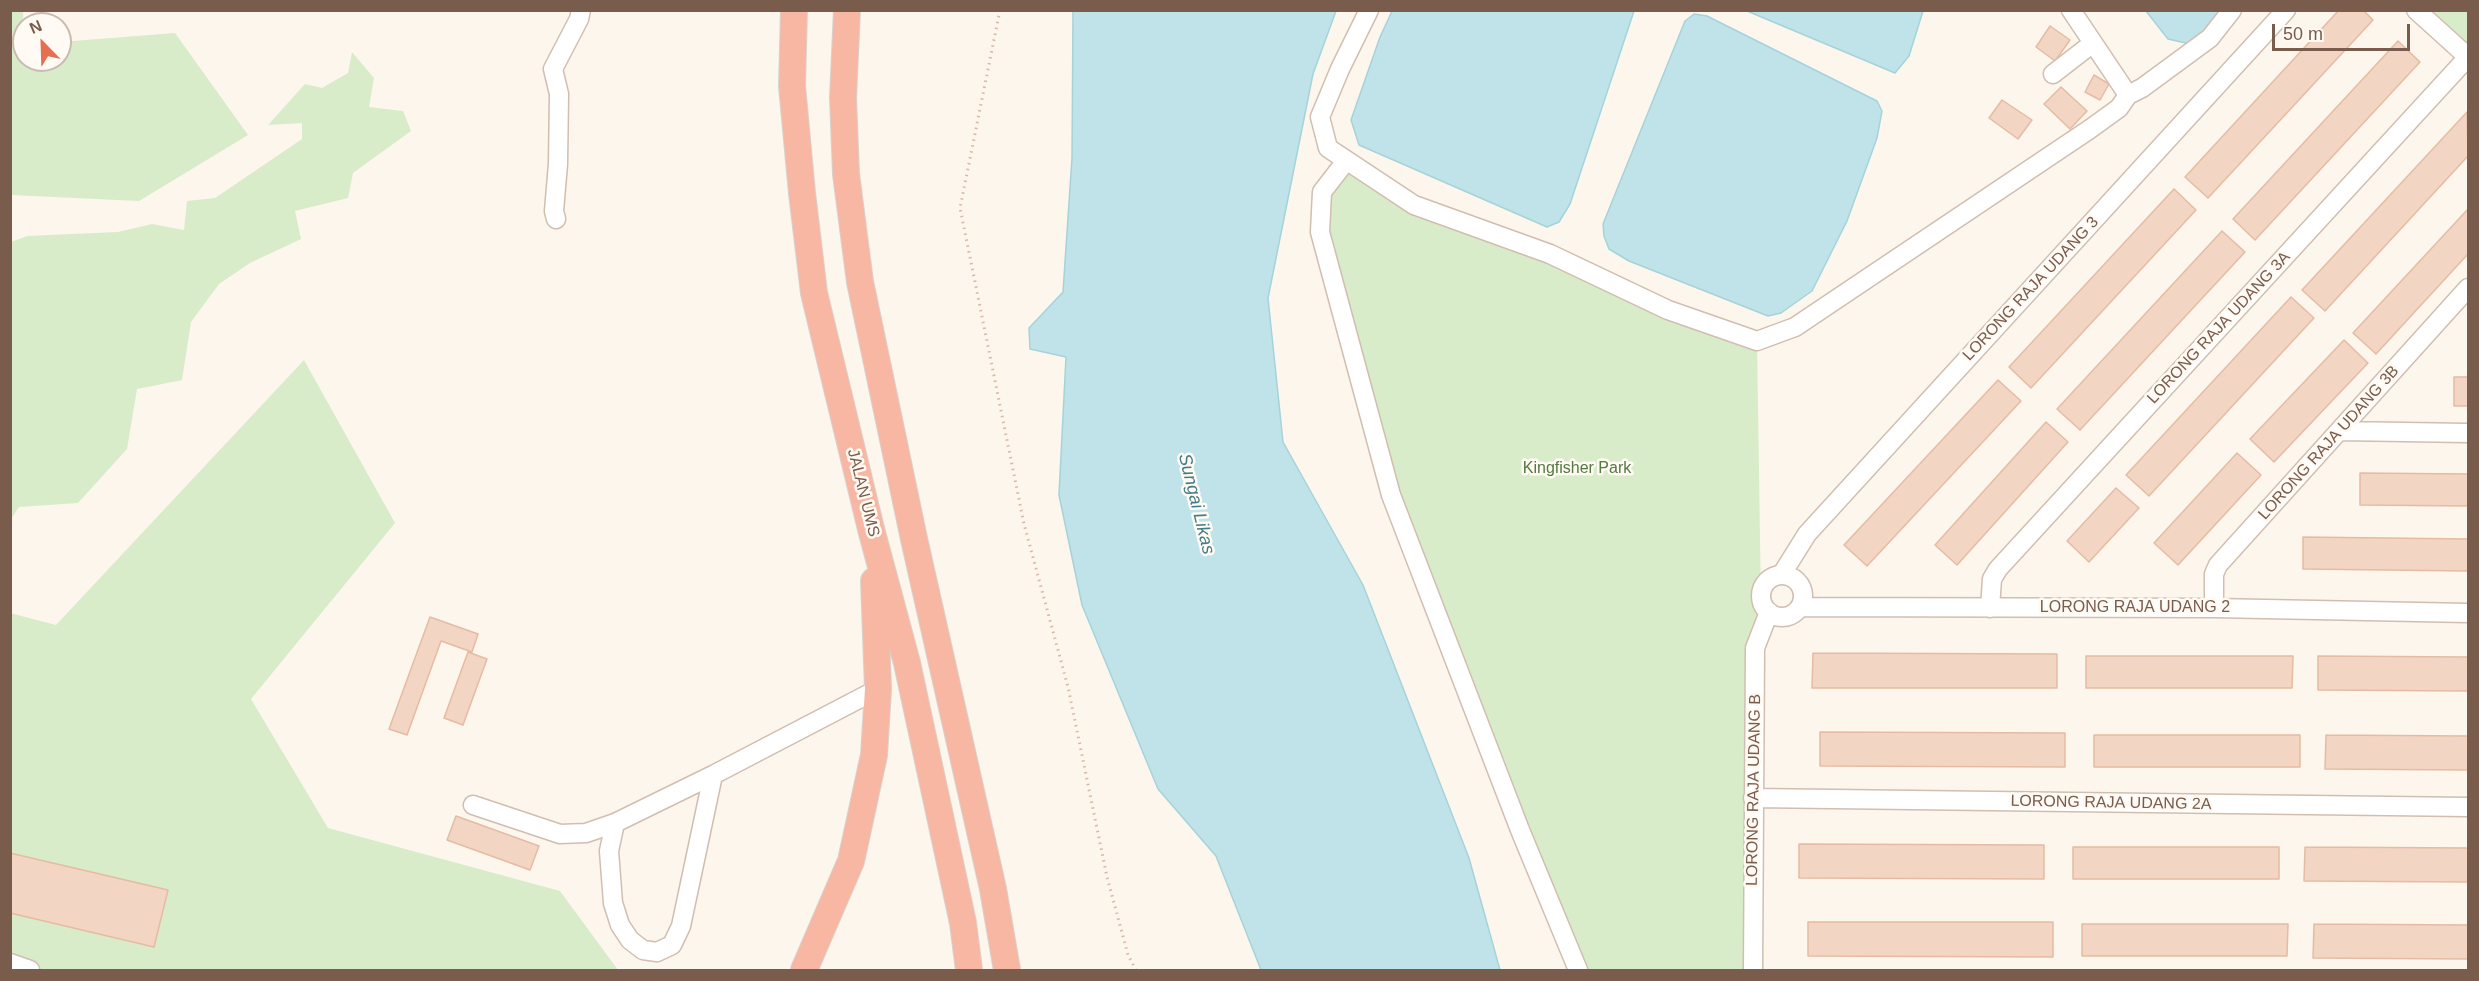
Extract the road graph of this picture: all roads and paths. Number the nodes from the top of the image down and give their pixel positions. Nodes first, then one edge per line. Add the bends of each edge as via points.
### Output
1 (581, 10) edge
2 (794, 10) edge
3 (847, 10) edge
4 (1000, 10) edge
5 (1369, 10) edge
6 (2071, 10) edge
7 (2232, 10) edge
8 (2286, 10) edge
9 (2416, 10) edge
10 (2093, 43) junction
11 (2468, 57) edge
12 (2053, 74) dead end
13 (2128, 95) junction
14 (1346, 161) junction
15 (556, 219) dead end
16 (2469, 288) edge
17 (2341, 431) junction
18 (2469, 433) edge
19 (871, 529) junction
20 (1782, 574) junction
21 (1801, 607) junction
22 (1990, 608) junction
23 (2214, 608) junction
24 (1769, 612) junction
25 (2469, 614) edge
26 (878, 688) junction
27 (713, 775) junction
28 (1753, 798) junction
29 (473, 805) dead end
30 (2469, 807) edge
31 (615, 823) junction
32 (10, 963) edge
33 (30, 970) edge
34 (804, 970) edge
35 (969, 970) edge
36 (1007, 970) edge
37 (1136, 970) edge
38 (1578, 970) edge
39 (1753, 970) edge

1 - 15 street via 554,69 559,94
2 - 19 highway, JALAN UMS via 792,86 814,293
3 - 36 highway via 843,98 846,174 860,282 993,889
4 - 37 path via 960,207 1024,524 1068,687 1107,877 1128,955
5 - 14 street via 1320,117 1328,148
6 - 10 street
7 - 13 street via 2210,38
8 - 20 street, LORONG RAJA UDANG 3 via 1807,534
9 - 11 street
10 - 12 street
10 - 13 street
11 - 22 street, LORONG RAJA UDANG 3A via 1998,569 1992,579
13 - 14 street via 2119,108 2090,129 1795,327 1757,341 1668,310 1550,254 1414,205
14 - 38 street via 1322,192 1320,232 1391,495 1515,819
16 - 17 street, LORONG RAJA UDANG 3B
17 - 18 street
17 - 23 street, LORONG RAJA UDANG 3B via 2218,566 2214,574
19 - 26 highway
19 - 35 highway, JALAN UMS via 925,741
20 - 21 street via 1796,579 1804,592
20 - 24 street via 1769,578 1762,589 1761,602
21 - 22 street, LORONG RAJA UDANG 2
21 - 24 street via 1792,615 1780,617
22 - 23 street, LORONG RAJA UDANG 2
23 - 25 street, LORONG RAJA UDANG 2
24 - 28 street, LORONG RAJA UDANG B via 1755,648
26 - 27 street
26 - 34 highway via 874,755 851,861
27 - 31 street
27 - 31 street via 681,926 672,945 657,952 644,950 620,925 613,903 609,851
28 - 30 street, LORONG RAJA UDANG 2A
28 - 39 street, LORONG RAJA UDANG B
29 - 31 street via 560,834 586,832
32 - 33 street

